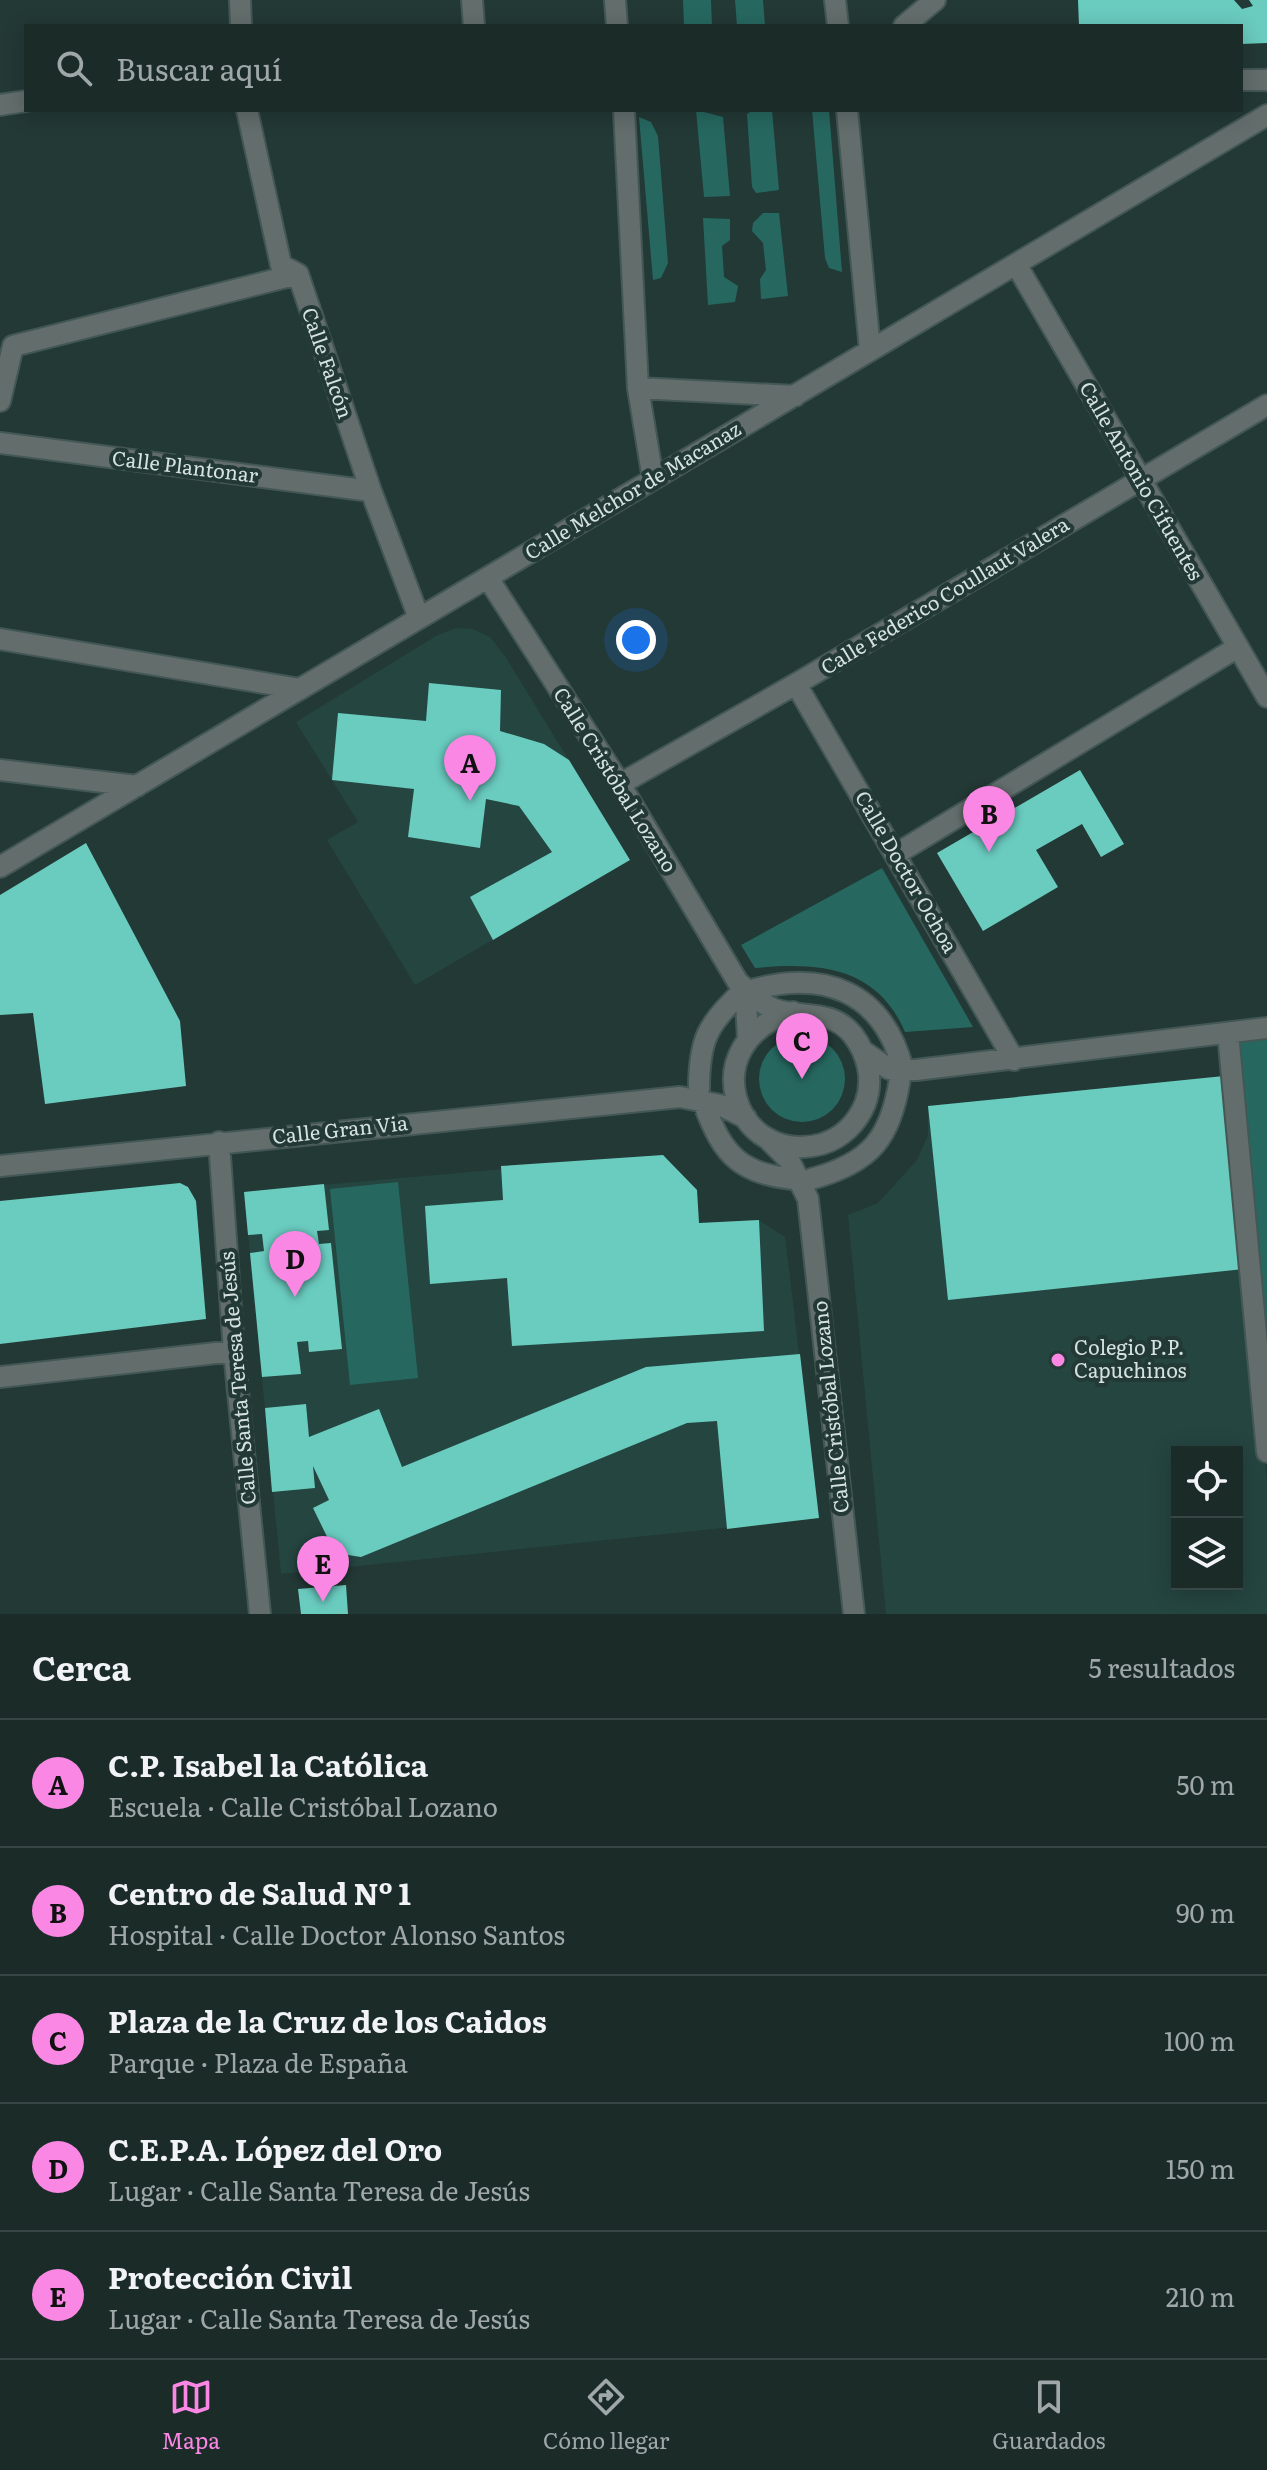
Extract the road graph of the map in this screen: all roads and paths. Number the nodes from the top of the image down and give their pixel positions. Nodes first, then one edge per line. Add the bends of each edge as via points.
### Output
1 (240, 0) edge
2 (472, 0) edge
3 (615, 0) edge
4 (835, 0) edge
5 (935, 0) edge
6 (241, 24) edge
7 (474, 24) edge
8 (617, 24) edge
9 (838, 24) edge
10 (906, 24) edge
11 (1243, 80) edge
12 (1267, 80) edge
13 (24, 101) edge
14 (0, 105) edge
15 (247, 112) edge
16 (624, 112) edge
17 (847, 112) edge
18 (1267, 115) edge
19 (1016, 264) junction
20 (298, 274) junction
21 (7, 340) edge
22 (870, 350) junction
23 (638, 388) junction
24 (795, 396) junction
25 (0, 401) edge
26 (1267, 405) edge
27 (0, 443) edge
28 (653, 479) junction
29 (1140, 481) junction
30 (371, 491) junction
31 (488, 578) junction
32 (419, 618) junction
33 (0, 639) edge
34 (1238, 647) junction
35 (796, 684) junction
36 (300, 689) junction
37 (1267, 697) edge
38 (0, 770) edge
39 (620, 784) junction
40 (137, 786) junction
41 (896, 854) junction
42 (0, 867) edge
43 (743, 989) junction
44 (793, 1012) junction
45 (1267, 1028) edge
46 (1228, 1033) junction
47 (748, 1039) junction
48 (863, 1051) junction
49 (1014, 1060) junction
50 (734, 1066) junction
51 (906, 1072) junction
52 (694, 1096) junction
53 (866, 1100) junction
54 (746, 1118) junction
55 (768, 1139) junction
56 (830, 1141) junction
57 (219, 1142) junction
58 (0, 1166) edge
59 (807, 1186) junction
60 (234, 1351) junction
61 (0, 1377) edge
62 (1267, 1452) edge
63 (260, 1614) edge
64 (854, 1614) edge

1 - 6 street
2 - 7 street
3 - 8 street
4 - 9 street
5 - 10 street
11 - 12 street
13 - 14 street
15 - 20 street, Calle Falcón via 281,265
16 - 23 street
17 - 22 street
18 - 19 street, Calle Melchor de Macanaz
19 - 22 street, Calle Melchor de Macanaz
19 - 29 street, Calle Antonio Cifuentes
20 - 21 street
20 - 30 street, Calle Falcón
21 - 25 street
22 - 24 street, Calle Melchor de Macanaz
23 - 24 street
23 - 28 street
24 - 28 street, Calle Melchor de Macanaz
26 - 29 street, Calle Federico Coullaut Valera
27 - 30 street, Calle Plantonar
28 - 31 street, Calle Melchor de Macanaz
29 - 34 street, Calle Antonio Cifuentes
29 - 35 street, Calle Federico Coullaut Valera
30 - 32 street, Calle Falcón
31 - 32 street, Calle Melchor de Macanaz
31 - 39 street, Calle Cristóbal Lozano
32 - 36 street, Calle Melchor de Macanaz
33 - 36 street
34 - 37 street, Calle Antonio Cifuentes
34 - 41 street
35 - 39 street, Calle Federico Coullaut Valera
35 - 41 street, Calle Doctor Ochoa
36 - 40 street, Calle Melchor de Macanaz
38 - 40 street
39 - 43 street, Calle Cristóbal Lozano
40 - 42 street, Calle Melchor de Macanaz
41 - 49 street, Calle Doctor Ochoa
43 - 44 street via 774,1009
43 - 47 street
43 - 51 street via 802,981 837,988 882,1018
43 - 52 street via 716,1015 704,1038
44 - 47 street via 772,1018
44 - 48 street via 835,1020
45 - 46 street
46 - 49 street
46 - 62 street
47 - 50 street
48 - 51 street via 878,1064
48 - 53 street via 869,1071
49 - 51 street
50 - 52 street
50 - 54 street via 733,1088
51 - 53 street
51 - 59 street via 890,1124 860,1162
52 - 54 street
52 - 57 street, Calle Gran Via
52 - 59 street via 729,1154 746,1168
53 - 56 street via 848,1130
54 - 55 street
55 - 56 street via 809,1147
55 - 59 street
56 - 59 street via 815,1157
57 - 58 street, Calle Gran Via
57 - 60 street, Calle Santa Teresa de Jesús
59 - 64 street, Calle Cristóbal Lozano
60 - 61 street
60 - 63 street, Calle Santa Teresa de Jesús

